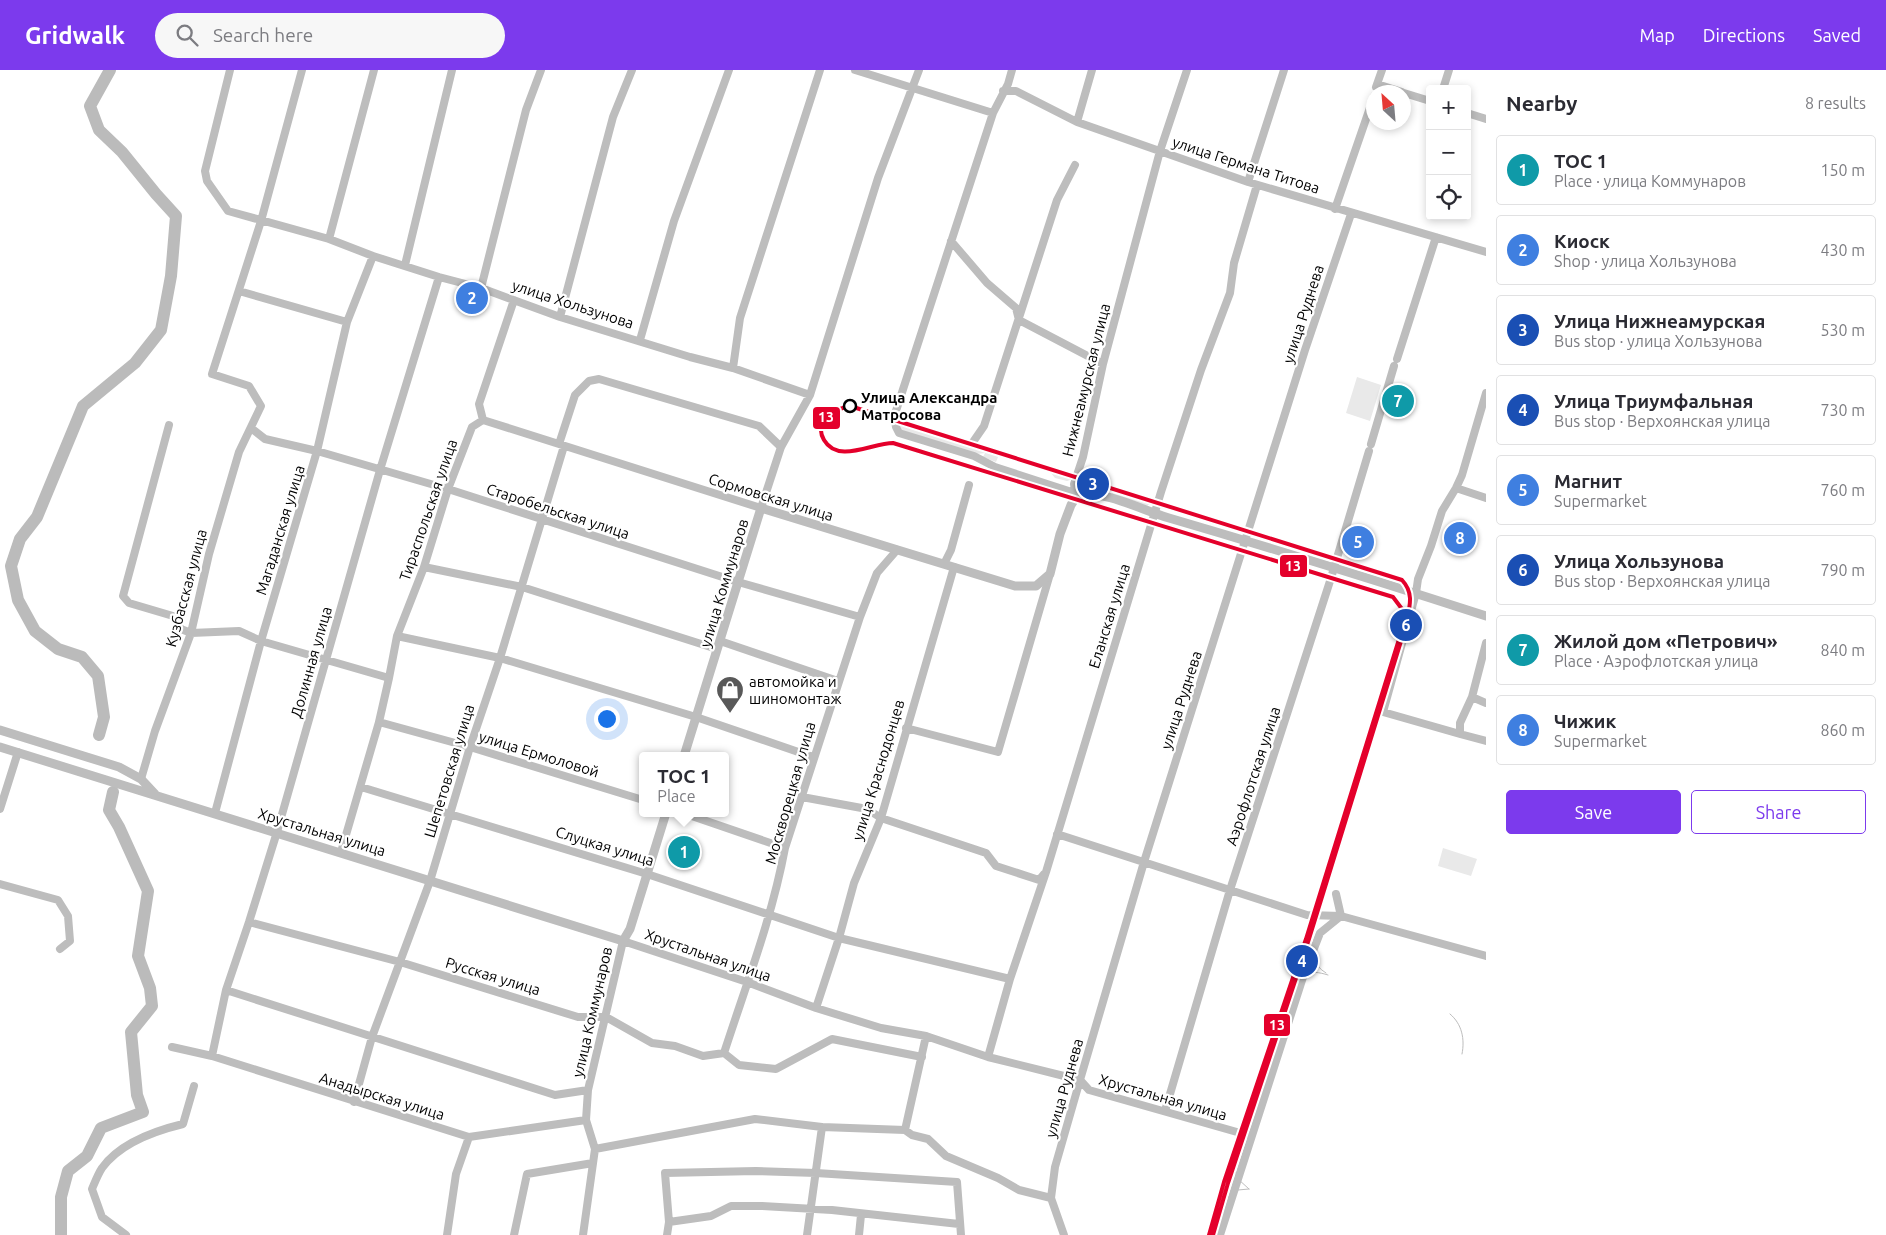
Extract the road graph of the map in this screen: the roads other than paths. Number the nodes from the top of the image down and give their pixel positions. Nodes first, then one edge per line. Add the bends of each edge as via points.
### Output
1 (230, 70) edge
2 (302, 70) edge
3 (374, 70) edge
4 (452, 70) edge
5 (541, 70) edge
6 (632, 70) edge
7 (728, 70) edge
8 (820, 70) edge
9 (855, 70) edge
10 (919, 70) edge
11 (1011, 70) edge
12 (1092, 70) edge
13 (1187, 70) edge
14 (1284, 70) edge
15 (1382, 70) edge
16 (1449, 70) edge
17 (1377, 85) edge
18 (1444, 85) edge
19 (913, 88) junction
20 (1003, 92) junction
21 (1411, 95) edge
22 (1426, 100) edge
23 (994, 113) junction
24 (1471, 114) edge
25 (1366, 118) edge
26 (1486, 119) edge
27 (1076, 122) junction
28 (1160, 151) junction
29 (1075, 165) dead end
30 (1248, 182) junction
31 (1257, 185) junction
32 (1335, 209) junction
33 (1351, 214) junction
34 (261, 221) junction
35 (1436, 237) junction
36 (329, 239) junction
37 (951, 241) junction
38 (1486, 252) edge
39 (373, 256) junction
40 (405, 265) junction
41 (439, 277) junction
42 (481, 288) junction
43 (239, 290) junction
44 (514, 300) junction
45 (560, 317) junction
46 (1019, 320) junction
47 (347, 322) junction
48 (640, 340) junction
49 (1103, 364) junction
50 (732, 368) junction
51 (1486, 394) edge
52 (810, 395) junction
53 (483, 420) junction
54 (170, 425) dead end
55 (251, 428) junction
56 (973, 442) dead end
57 (562, 445) junction
58 (781, 446) junction
59 (317, 451) junction
60 (380, 470) junction
61 (969, 485) dead end
62 (1456, 488) junction
63 (448, 489) junction
64 (1078, 494) junction
65 (1486, 498) edge
66 (761, 508) junction
67 (1154, 514) junction
68 (542, 520) junction
69 (1245, 540) junction
70 (897, 550) junction
71 (944, 564) junction
72 (424, 567) junction
73 (954, 567) junction
74 (1334, 567) junction
75 (1050, 574) junction
76 (738, 582) junction
77 (522, 587) junction
78 (1416, 593) junction
79 (1486, 616) edge
80 (860, 617) junction
81 (190, 633) junction
82 (397, 636) junction
83 (261, 641) junction
84 (1486, 643) edge
85 (719, 645) junction
86 (500, 658) junction
87 (327, 659) junction
88 (389, 678) junction
89 (838, 681) junction
90 (1472, 697) junction
91 (1486, 703) edge
92 (696, 717) junction
93 (379, 722) junction
94 (906, 728) junction
95 (0, 730) edge
96 (1460, 734) junction
97 (1486, 742) edge
98 (0, 747) edge
99 (470, 747) junction
100 (18, 752) junction
101 (685, 752) edge
102 (813, 757) junction
103 (141, 779) junction
104 (361, 787) junction
105 (156, 794) junction
106 (802, 797) junction
107 (639, 799) edge
108 (0, 809) edge
109 (215, 813) junction
110 (451, 813) junction
111 (665, 817) edge
112 (694, 817) edge
113 (880, 818) junction
114 (277, 832) junction
115 (1056, 834) junction
116 (785, 848) junction
117 (341, 852) junction
118 (1144, 862) junction
119 (1046, 872) junction
120 (648, 874) junction
121 (430, 881) junction
122 (0, 884) edge
123 (1230, 890) junction
124 (1336, 894) dead end
125 (769, 915) junction
126 (1341, 916) junction
127 (249, 922) junction
128 (839, 938) junction
129 (623, 940) junction
130 (60, 948) dead end
131 (1486, 956) edge
132 (400, 962) junction
133 (1010, 979) junction
134 (747, 982) junction
135 (226, 990) junction
136 (816, 1008) junction
137 (606, 1016) junction
138 (372, 1036) junction
139 (926, 1036) junction
140 (172, 1047) dead end
141 (724, 1053) junction
142 (212, 1056) junction
143 (922, 1057) junction
144 (988, 1057) junction
145 (1080, 1080) junction
146 (194, 1086) dead end
147 (588, 1090) junction
148 (354, 1102) junction
149 (1165, 1111) junction
150 (586, 1120) junction
151 (822, 1126) junction
152 (905, 1130) junction
153 (1251, 1136) junction
154 (469, 1137) junction
155 (595, 1149) junction
156 (593, 1163) junction
157 (816, 1173) junction
158 (1051, 1198) junction
159 (809, 1208) junction
160 (861, 1214) junction
161 (669, 1222) junction
162 (959, 1224) junction
163 (126, 1235) edge
164 (447, 1235) edge
165 (514, 1235) edge
166 (583, 1235) edge
167 (667, 1235) edge
168 (807, 1235) edge
169 (859, 1235) edge
170 (961, 1235) edge
171 (1064, 1235) edge
172 (1220, 1235) edge

1 - 34 street, улица Хользунова via 205,172 207,181 228,211
2 - 34 street
3 - 36 street
4 - 40 street
5 - 42 street via 526,110
6 - 45 street via 613,117
7 - 48 street via 674,220
8 - 50 street via 740,318
9 - 19 street
10 - 19 street
11 - 20 street
12 - 27 street
13 - 28 street, Нижнеамурская улица
14 - 30 street
15 - 17 street
16 - 18 street
19 - 23 street
19 - 52 street via 878,178
20 - 23 street
20 - 27 street, улица Германа Титова via 1016,91
21 - 22 street
23 - 37 street
24 - 26 street
25 - 32 street
27 - 28 street, улица Германа Титова
28 - 30 street, улица Германа Титова
28 - 49 street, Нижнеамурская улица
29 - 46 street via 1057,200
30 - 31 street, улица Германа Титова
31 - 32 street, улица Германа Титова
31 - 67 street, Еланская улица via 1234,263 1230,293
32 - 33 street, улица Германа Титова
33 - 35 street, улица Германа Титова
33 - 69 street, улица Руднева
34 - 36 street, улица Хользунова
34 - 43 street
35 - 38 street, улица Германа Титова
35 - 74 street, Аэрофлотская улица
36 - 39 street, улица Хользунова
37 - 46 street via 987,283 1016,308
37 - 64 street via 894,417 899,433
39 - 40 street, улица Хользунова
39 - 47 street, Магаданская улица
40 - 41 street, улица Хользунова
41 - 42 street, улица Хользунова
41 - 60 street, Долинная улица
42 - 44 street, улица Хользунова
43 - 47 street
43 - 55 street, Кузбасская улица via 212,374 248,386 261,406
44 - 45 street, улица Хользунова
44 - 53 street via 479,404
45 - 48 street, улица Хользунова
46 - 49 street
46 - 56 street via 984,426
47 - 59 street, Магаданская улица
48 - 50 street, улица Хользунова
49 - 64 street, Нижнеамурская улица via 1074,484
50 - 52 street, улица Хользунова
51 - 62 street
52 - 58 street, улица Коммунаров
53 - 57 street, Сормовская улица
53 - 63 street, Тираспольская улица via 472,427
54 - 81 street via 123,596 129,603 173,616 181,629
55 - 59 street, Старобельская улица via 265,438
55 - 81 street, Кузбасская улица via 239,452
57 - 58 street, Шепетовская улица via 575,395 589,381 599,380 759,426
57 - 66 street, Сормовская улица
57 - 68 street, Шепетовская улица
58 - 66 street, улица Коммунаров
59 - 60 street, Старобельская улица
59 - 83 street, Магаданская улица
60 - 63 street, Старобельская улица
60 - 87 street, Долинная улица
61 - 71 street
62 - 65 street
62 - 78 street via 1442,511
63 - 68 street, Старобельская улица
63 - 72 street, Тираспольская улица
64 - 67 street via 1098,495
64 - 75 street, Нижнеамурская улица via 1060,534
66 - 70 street, Сормовская улица
66 - 76 street, улица Коммунаров
67 - 69 street
67 - 115 street, Еланская улица
68 - 76 street, Старобельская улица
68 - 77 street, Шепетовская улица
69 - 74 street
69 - 118 street, улица Руднева
70 - 71 street, Сормовская улица
70 - 80 street, Москворецкая улица via 876,573
71 - 73 street, Сормовская улица
72 - 77 street
72 - 82 street, Тираспольская улица
73 - 75 street, Сормовская улица via 1015,586 1036,586
73 - 94 street, улица Краснодонцев
74 - 78 street
74 - 123 street, Аэрофлотская улица
75 - 94 street, Нижнеамурская улица via 998,752
76 - 80 street, Старобельская улица
76 - 85 street, улица Коммунаров
77 - 85 street
77 - 86 street, Шепетовская улица
78 - 79 street
78 - 96 street via 1384,712
80 - 89 street, Москворецкая улица
81 - 83 street via 239,631
81 - 103 street, Кузбасская улица via 154,731
82 - 86 street
82 - 88 street, Тираспольская улица
83 - 87 street
83 - 109 street, Магаданская улица
84 - 90 street
85 - 89 street
85 - 92 street, улица Коммунаров
86 - 92 street
86 - 99 street, Шепетовская улица
87 - 88 street
87 - 114 street, Долинная улица
88 - 93 street
89 - 102 street, Москворецкая улица
90 - 91 street
90 - 96 street via 1460,723
92 - 101 street, улица Коммунаров
92 - 102 street
93 - 99 street, улица Ермоловой
93 - 104 street
94 - 113 street, улица Краснодонцев
95 - 103 street, Хрустальная улица via 119,767
96 - 97 street
98 - 100 street, Хрустальная улица
99 - 107 street, улица Ермоловой
99 - 110 street, Шепетовская улица
100 - 105 street, Хрустальная улица
100 - 108 street
102 - 106 street, Москворецкая улица
103 - 105 street, Хрустальная улица
104 - 110 street, Слуцкая улица
104 - 117 street
105 - 109 street, Хрустальная улица
106 - 113 street via 867,809
106 - 116 street, Москворецкая улица
109 - 114 street, Хрустальная улица
110 - 120 street, Слуцкая улица
110 - 121 street, Шепетовская улица
111 - 120 street, улица Коммунаров
112 - 116 street
113 - 119 street via 986,853 996,866 1038,880
113 - 128 street, улица Краснодонцев via 854,883
114 - 117 street, Хрустальная улица
114 - 127 street, Долинная улица
115 - 118 street
115 - 119 street, Еланская улица
116 - 125 street, Москворецкая улица
117 - 121 street, Хрустальная улица
118 - 123 street
118 - 145 street, улица Руднева
119 - 133 street, Еланская улица
120 - 125 street, Слуцкая улица
120 - 129 street, улица Коммунаров via 630,929
121 - 129 street, Хрустальная улица
121 - 132 street, Шепетовская улица
122 - 130 street via 58,900 68,916 70,941
123 - 126 street via 1307,915
123 - 149 street, Аэрофлотская улица
124 - 126 street
125 - 128 street, Слуцкая улица
125 - 134 street, Москворецкая улица
126 - 131 street
126 - 153 street via 1320,933
127 - 132 street, Русская улица
127 - 135 street, Долинная улица
128 - 133 street, Слуцкая улица
128 - 136 street, улица Краснодонцев
129 - 134 street, Хрустальная улица
129 - 137 street, улица Коммунаров
132 - 137 street, Русская улица via 578,1018
132 - 138 street, Шепетовская улица
133 - 144 street, Еланская улица
134 - 136 street, Хрустальная улица
134 - 141 street, Москворецкая улица
135 - 138 street
135 - 142 street, Долинная улица
136 - 139 street, Хрустальная улица via 881,1028
137 - 141 street via 652,1043 674,1046 703,1056
137 - 147 street, улица Коммунаров
138 - 147 street via 554,1095
138 - 148 street, Шепетовская улица
139 - 143 street
139 - 144 street, Хрустальная улица
140 - 142 street, Анадырская улица
141 - 143 street via 739,1065 776,1069 832,1039
142 - 148 street, Анадырская улица
143 - 152 street
144 - 145 street, Хрустальная улица
145 - 149 street, Хрустальная улица via 1090,1090
145 - 158 street, улица Руднева via 1056,1167
146 - 163 street via 183,1124 159,1130 120,1149 102,1168 92,1189 102,1217
147 - 150 street, улица Коммунаров
148 - 154 street, Анадырская улица
149 - 153 street, Хрустальная улица
150 - 154 street, Анадырская улица
150 - 155 street, улица Коммунаров
151 - 152 street
151 - 155 street via 755,1119
151 - 157 street
152 - 158 street via 928,1139 946,1156 1019,1190
153 - 172 street
154 - 164 street via 456,1174
155 - 156 street, улица Коммунаров
156 - 165 street via 527,1174
156 - 166 street, улица Коммунаров
157 - 159 street
157 - 161 street via 665,1174
157 - 162 street via 957,1182
158 - 171 street
159 - 160 street
159 - 161 street via 731,1206 711,1216
159 - 168 street
160 - 162 street
160 - 169 street
161 - 167 street
162 - 170 street

